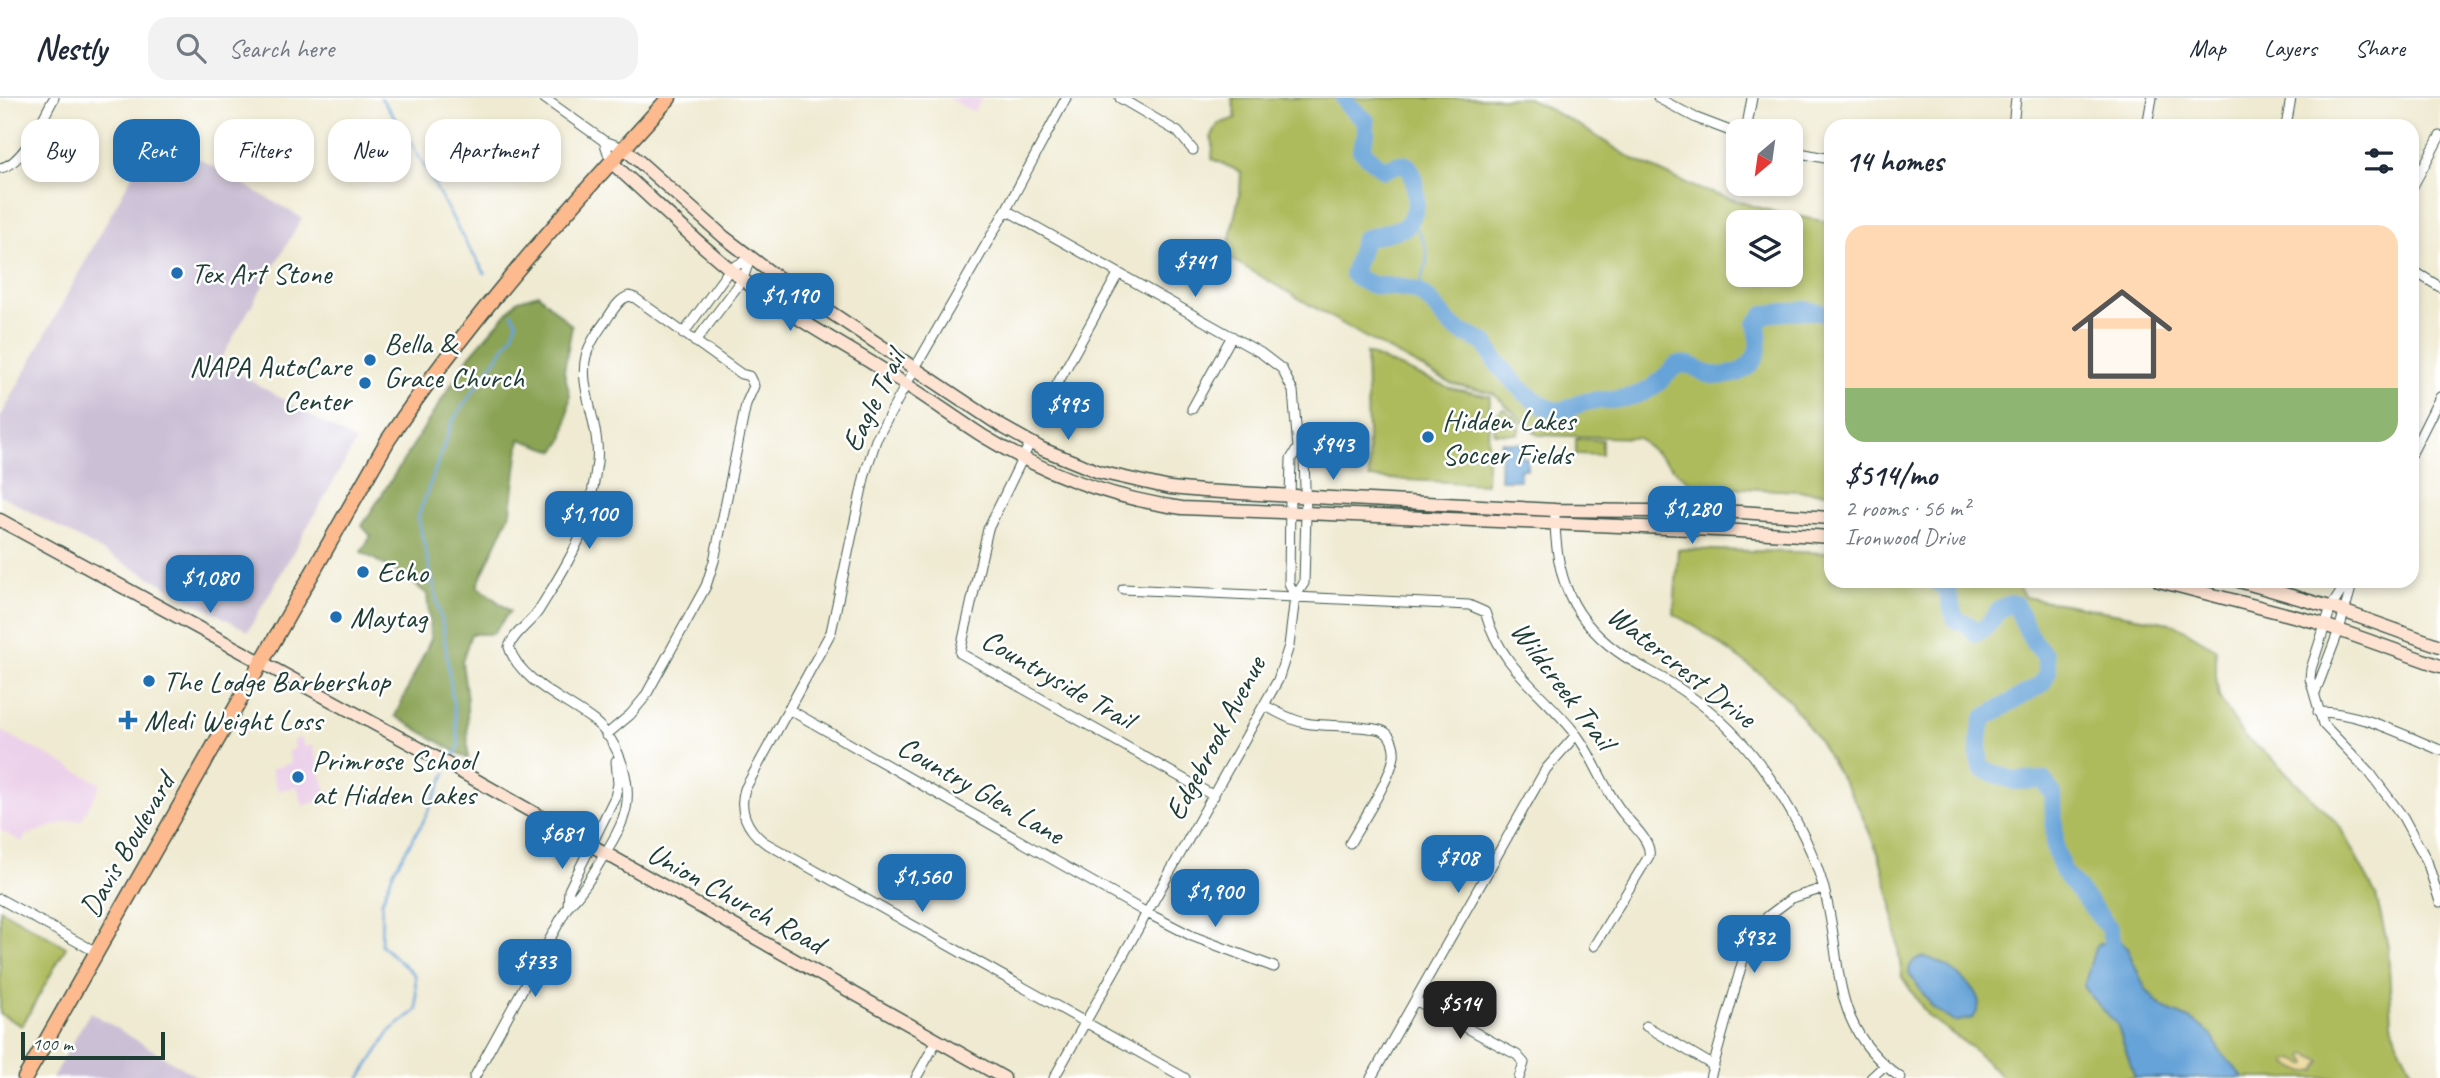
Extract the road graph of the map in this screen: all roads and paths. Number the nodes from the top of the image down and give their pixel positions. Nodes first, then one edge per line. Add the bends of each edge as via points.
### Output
1 (54, 98) edge
2 (544, 98) edge
3 (669, 98) edge
4 (1066, 98) edge
5 (1119, 98) edge
6 (1658, 98) edge
7 (1752, 98) edge
8 (2016, 98) edge
9 (2152, 98) edge
10 (2291, 98) edge
11 (1748, 119) edge
12 (2014, 119) edge
13 (2148, 119) edge
14 (2287, 119) edge
15 (1726, 129) edge
16 (2440, 136) edge
17 (604, 141) junction
18 (624, 148) junction
19 (1193, 150) dead end
20 (1803, 154) edge
21 (1824, 158) edge
22 (611, 162) junction
23 (4, 168) edge
24 (2419, 175) edge
25 (1006, 210) junction
26 (750, 258) junction
27 (730, 269) junction
28 (1118, 274) junction
29 (2419, 274) edge
30 (743, 279) junction
31 (2440, 287) edge
32 (683, 334) junction
33 (1232, 336) junction
34 (695, 342) junction
35 (915, 368) junction
36 (907, 384) junction
37 (2440, 397) edge
38 (1044, 408) dead end
39 (1192, 408) dead end
40 (2419, 439) edge
41 (1030, 443) junction
42 (1298, 448) junction
43 (1022, 458) junction
44 (1290, 497) junction
45 (1306, 497) junction
46 (1555, 510) junction
47 (1290, 513) junction
48 (1306, 514) junction
49 (1824, 518) edge
50 (0, 520) edge
51 (1555, 524) junction
52 (1824, 537) edge
53 (2186, 588) edge
54 (2264, 588) edge
55 (2345, 588) edge
56 (2349, 588) edge
57 (1123, 589) dead end
58 (1295, 597) junction
59 (2331, 607) junction
60 (2345, 612) junction
61 (2325, 624) junction
62 (2339, 629) junction
63 (2440, 646) edge
64 (260, 660) junction
65 (2440, 666) edge
66 (2315, 693) junction
67 (1266, 706) junction
68 (790, 710) junction
69 (2318, 712) junction
70 (606, 735) junction
71 (1576, 735) junction
72 (613, 745) junction
73 (2440, 750) edge
74 (1214, 796) junction
75 (1350, 843) dead end
76 (591, 846) junction
77 (604, 854) junction
78 (1824, 888) junction
79 (0, 899) edge
80 (2440, 902) edge
81 (568, 906) junction
82 (1147, 913) junction
83 (1594, 946) dead end
84 (96, 952) junction
85 (1274, 968) dead end
86 (1415, 1000) junction
87 (1086, 1023) junction
88 (1646, 1026) dead end
89 (936, 1042) junction
90 (1714, 1066) junction
91 (1884, 1066) junction
92 (25, 1078) edge
93 (474, 1078) edge
94 (916, 1078) edge
95 (1004, 1078) edge
96 (1054, 1078) edge
97 (1185, 1078) edge
98 (1371, 1078) edge
99 (1519, 1078) edge
100 (1710, 1078) edge
101 (1871, 1078) edge
102 (1900, 1078) edge

1 - 23 street via 22,156
2 - 17 street
3 - 18 main road, Davis Boulevard
4 - 25 street, Eagle Trail
5 - 19 street via 1178,132
6 - 15 street
7 - 11 street
8 - 12 street
9 - 13 street
10 - 14 street
16 - 24 street
17 - 18 street
17 - 22 street
18 - 22 main road, Davis Boulevard
18 - 26 main road
20 - 21 street
22 - 27 main road
22 - 64 main road, Davis Boulevard via 430,377 382,450
25 - 28 street, Edgebrook Avenue
25 - 35 street, Eagle Trail
26 - 27 street
26 - 30 street
26 - 35 main road
27 - 30 main road
27 - 32 street
28 - 33 street, Edgebrook Avenue
28 - 38 street
29 - 31 street
30 - 34 street
30 - 36 main road
32 - 34 street
32 - 70 street via 629,296 622,299 589,347 585,377 597,451 581,534 539,610 509,647 536,681 594,721
33 - 39 street
33 - 42 street, Edgebrook Avenue via 1282,369 1293,391
34 - 70 street via 749,376 754,386 746,404 714,561 700,599 645,697
35 - 36 street, Eagle Trail
35 - 41 main road
36 - 43 main road
36 - 68 street, Eagle Trail via 870,456 831,632
37 - 40 street
41 - 43 street, Countryside Trail
41 - 44 main road via 1099,472 1170,488
42 - 44 street, Edgebrook Avenue via 1291,458
42 - 45 street, Edgebrook Avenue via 1304,459
43 - 47 main road via 1074,482 1137,500 1182,508
43 - 74 street, Countryside Trail via 988,529 960,653
44 - 45 main road
44 - 47 street, Edgebrook Avenue
45 - 46 main road
45 - 48 street, Edgebrook Avenue
46 - 49 main road
46 - 51 street, Watercrest Drive
47 - 48 main road
47 - 58 street, Edgebrook Avenue via 1289,583
48 - 51 main road
48 - 58 street, Edgebrook Avenue via 1304,583
50 - 64 main road, Union Church Road
51 - 52 main road
51 - 78 street, Watercrest Drive via 1561,577 1578,611 1609,646 1689,695 1753,755 1794,817
53 - 61 main road
54 - 59 main road
55 - 59 street
56 - 60 street
57 - 58 street
58 - 67 street, Edgebrook Avenue via 1287,656
58 - 71 street, Wildcreek Trail via 1477,607 1485,612 1506,659
59 - 60 main road
59 - 61 street
60 - 62 street
60 - 63 main road
61 - 62 main road
61 - 66 street via 2311,669
62 - 65 main road
62 - 66 street
64 - 76 main road, Union Church Road
64 - 84 main road, Davis Boulevard
66 - 69 street
67 - 74 street, Edgebrook Avenue
67 - 75 street via 1307,724 1383,730 1392,739 1394,756 1387,775
68 - 82 street, Country Glen Lane
68 - 87 street, Eagle Trail via 745,789 745,819 753,832
69 - 73 street via 2362,719
69 - 80 street via 2330,733 2370,773 2403,817 2427,861
70 - 72 street
71 - 83 street, Wildcreek Trail via 1613,801 1650,850
71 - 86 street via 1546,769
72 - 76 street via 617,791
72 - 77 street via 625,774 626,810
74 - 82 street, Edgebrook Avenue
76 - 77 main road, Union Church Road
76 - 81 street via 569,890
77 - 81 street via 582,892
77 - 89 main road, Union Church Road
78 - 90 street via 1792,898 1750,935
78 - 91 street, Watercrest Drive via 1845,1004 1855,1030
79 - 84 street
81 - 93 street
82 - 85 street, Country Glen Lane
82 - 87 street, Edgebrook Avenue
84 - 92 main road, Davis Boulevard
86 - 98 street
86 - 99 street via 1517,1055 1524,1063
87 - 96 street, Edgebrook Avenue
87 - 97 street
88 - 90 street
89 - 94 street
89 - 95 main road, Union Church Road
90 - 100 street
91 - 101 street
91 - 102 street, Watercrest Drive

